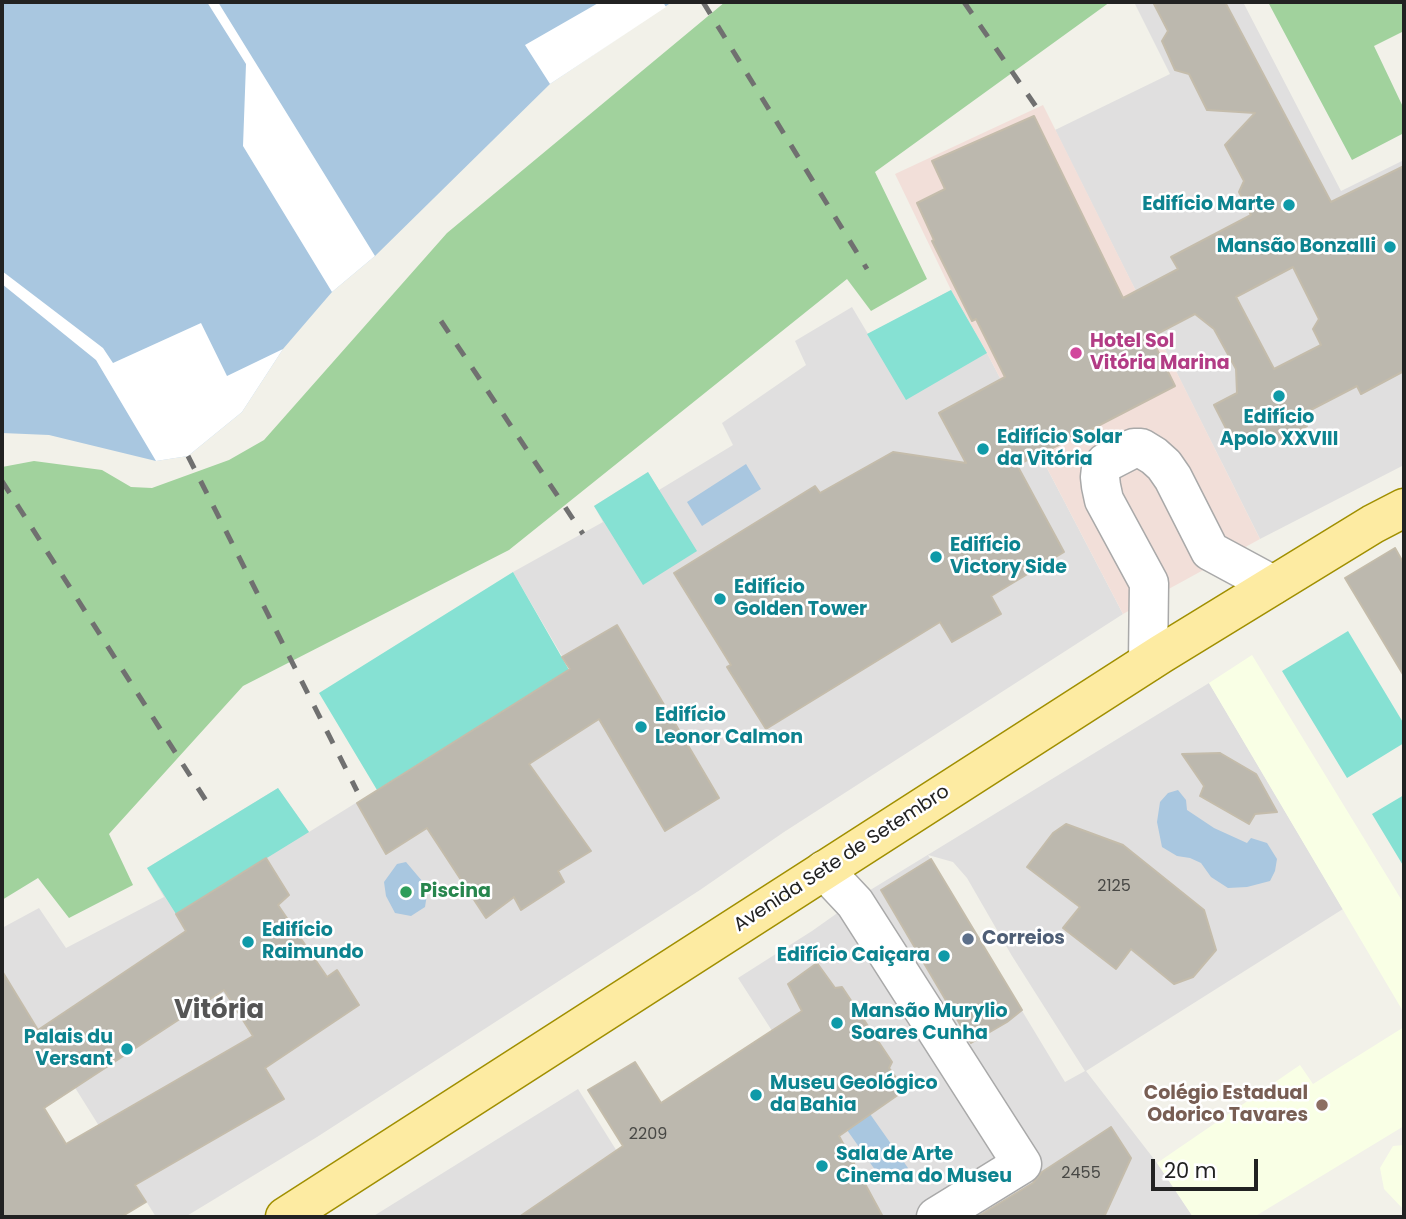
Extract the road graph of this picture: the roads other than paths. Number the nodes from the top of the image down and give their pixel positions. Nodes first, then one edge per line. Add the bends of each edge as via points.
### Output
1 (1189, 472) dead end
2 (1404, 508) edge
3 (1266, 581) junction
4 (1148, 662) junction
5 (824, 870) junction
6 (285, 1217) edge
7 (936, 1217) edge

1 - 3 lane via 1238,558
2 - 3 main road, Avenida Sete de Setembro
3 - 4 main road, Avenida Sete de Setembro
3 - 4 lane via 1210,551 1173,478 1154,456 1134,448 1105,463 1100,477 1104,500 1149,583
4 - 5 main road, Avenida Sete de Setembro
5 - 6 main road, Avenida Sete de Setembro
5 - 7 lane via 855,903 1022,1164

